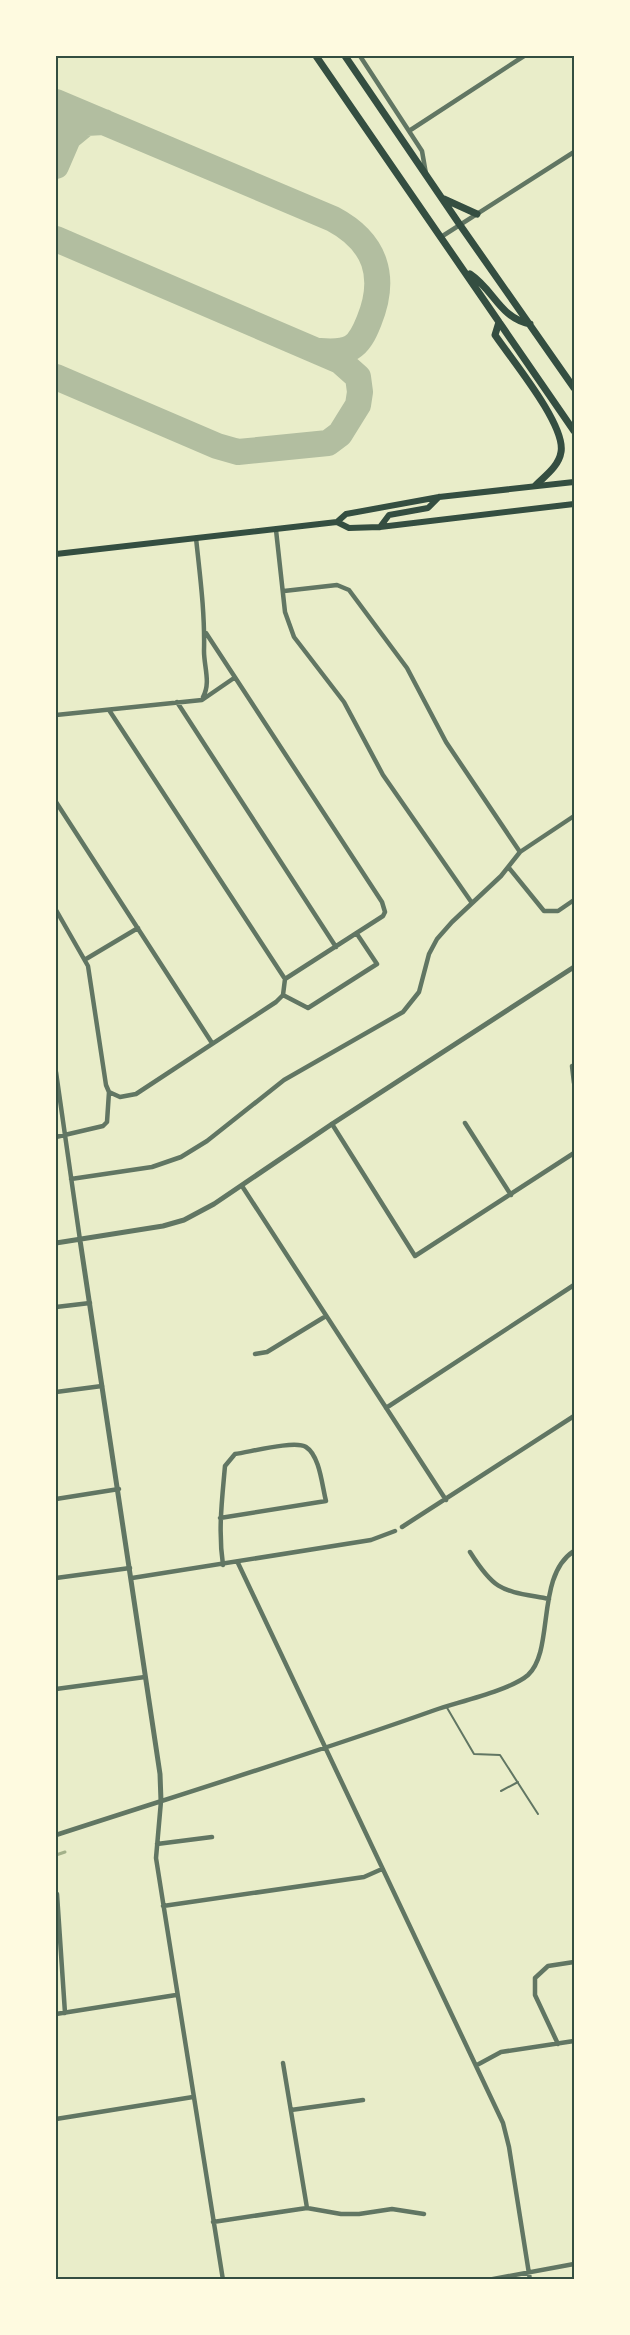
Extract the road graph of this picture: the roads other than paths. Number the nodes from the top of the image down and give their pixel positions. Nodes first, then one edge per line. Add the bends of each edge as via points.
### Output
1 (316, 56) edge
2 (345, 56) edge
3 (360, 56) edge
4 (524, 56) edge
5 (409, 131) junction
6 (574, 152) edge
7 (427, 177) junction
8 (441, 198) junction
9 (477, 214) junction
10 (460, 225) junction
11 (441, 237) junction
12 (465, 271) junction
13 (499, 322) junction
14 (530, 324) junction
15 (574, 388) edge
16 (574, 431) edge
17 (574, 482) edge
18 (536, 485) junction
19 (440, 496) junction
20 (574, 504) edge
21 (337, 522) junction
22 (380, 527) junction
23 (276, 530) junction
24 (196, 538) junction
25 (56, 554) edge
26 (284, 591) junction
27 (206, 633) junction
28 (234, 678) junction
29 (202, 700) junction
30 (177, 702) junction
31 (109, 710) junction
32 (56, 715) edge
33 (56, 802) edge
34 (574, 816) edge
35 (520, 852) junction
36 (509, 868) junction
37 (574, 900) edge
38 (472, 903) junction
39 (56, 910) edge
40 (138, 928) junction
41 (357, 934) junction
42 (336, 947) junction
43 (86, 959) junction
44 (574, 967) edge
45 (285, 979) junction
46 (283, 995) junction
47 (212, 1043) junction
48 (572, 1066) dead end
49 (56, 1072) edge
50 (574, 1083) edge
51 (109, 1092) junction
52 (465, 1123) dead end
53 (332, 1124) junction
54 (64, 1136) junction
55 (56, 1137) edge
56 (574, 1153) edge
57 (71, 1179) junction
58 (242, 1186) junction
59 (511, 1195) junction
60 (80, 1240) junction
61 (56, 1243) edge
62 (574, 1285) edge
63 (90, 1303) junction
64 (56, 1307) edge
65 (326, 1316) junction
66 (255, 1354) dead end
67 (102, 1386) junction
68 (56, 1392) edge
69 (386, 1408) junction
70 (574, 1416) edge
71 (118, 1489) junction
72 (56, 1499) edge
73 (446, 1500) junction
74 (220, 1518) junction
75 (402, 1527) dead end
76 (395, 1531) dead end
77 (574, 1551) edge
78 (470, 1552) dead end
79 (238, 1563) junction
80 (223, 1565) junction
81 (130, 1568) junction
82 (56, 1578) edge
83 (132, 1578) junction
84 (549, 1599) junction
85 (145, 1677) junction
86 (56, 1689) edge
87 (446, 1706) junction
88 (324, 1748) junction
89 (518, 1782) junction
90 (501, 1791) dead end
91 (161, 1801) junction
92 (538, 1814) dead end
93 (56, 1835) edge
94 (212, 1837) dead end
95 (157, 1844) junction
96 (382, 1869) junction
97 (57, 1894) dead end
98 (164, 1906) junction
99 (574, 1962) edge
100 (176, 1995) junction
101 (65, 2013) junction
102 (56, 2014) edge
103 (574, 2041) edge
104 (558, 2044) junction
105 (283, 2063) dead end
106 (477, 2065) junction
107 (193, 2097) junction
108 (363, 2100) dead end
109 (291, 2110) junction
110 (56, 2119) edge
111 (307, 2208) junction
112 (424, 2214) dead end
113 (213, 2222) junction
114 (574, 2264) edge
115 (529, 2273) junction
116 (223, 2280) edge
117 (488, 2280) edge
118 (530, 2280) edge

1 - 11 main road
2 - 7 main road
3 - 5 street
4 - 5 street
5 - 7 street via 422,151
6 - 9 street
7 - 8 main road
8 - 9 main road
8 - 10 main road
9 - 10 street
10 - 11 street
10 - 14 main road
11 - 12 main road
12 - 13 main road
12 - 14 main road via 484,283 515,321
13 - 16 main road
13 - 18 main road via 495,335 561,435 559,457
14 - 15 main road
17 - 18 main road
18 - 19 main road
19 - 21 main road via 346,514
19 - 22 main road via 428,508 389,515
20 - 22 main road
21 - 22 main road via 349,528
21 - 23 main road
23 - 24 main road
23 - 26 street
24 - 25 main road
24 - 27 street
26 - 35 street via 337,585 349,590 407,668 446,742
26 - 38 street via 286,620 294,638 350,710 389,784
27 - 28 street
27 - 29 street via 207,684
28 - 29 street
28 - 41 street via 382,902 383,916
29 - 30 street
30 - 31 street
30 - 42 street
31 - 32 street
31 - 45 street
33 - 40 street
34 - 35 street
35 - 36 street
36 - 37 street via 544,911 558,911
36 - 38 street
38 - 57 street via 437,939 419,992 403,1012 284,1080 181,1157 152,1167
39 - 43 street
40 - 43 street
40 - 47 street
41 - 42 street
41 - 46 street via 376,964 308,1008
42 - 45 street
43 - 51 street
44 - 53 street
45 - 46 street
46 - 47 street
47 - 51 street via 136,1094 120,1097
48 - 50 street
49 - 54 street
51 - 54 street via 107,1122 94,1130
52 - 59 street
53 - 58 street
53 - 59 street via 415,1256
54 - 55 street
54 - 57 street
56 - 59 street
57 - 60 street
58 - 60 street via 183,1220
58 - 65 street
60 - 61 street
60 - 63 street
62 - 69 street
63 - 64 street
63 - 67 street
65 - 66 street via 267,1352
65 - 69 street
67 - 68 street
67 - 71 street
69 - 73 street
70 - 73 street
71 - 72 street
71 - 81 street
73 - 75 street
74 - 74 street via 225,1466 235,1454 297,1445 307,1448 313,1456 326,1501
74 - 80 street
76 - 79 street via 371,1540
77 - 84 street via 557,1567
78 - 84 street via 487,1579 499,1589
79 - 80 street
79 - 88 street
80 - 83 street
81 - 82 street
81 - 83 street
83 - 85 street
84 - 87 street via 539,1654 528,1675
85 - 86 street
85 - 91 street via 162,1784
87 - 88 street
87 - 89 lane via 474,1754 500,1755
88 - 91 street
88 - 96 street
89 - 90 lane
89 - 92 lane
91 - 93 street
91 - 95 street
94 - 95 street
95 - 98 street
96 - 98 street via 353,1879
96 - 106 street
97 - 101 street
98 - 100 street
99 - 104 street via 548,1966 535,1978 535,1995
100 - 101 street
100 - 107 street
101 - 102 street
103 - 104 street
104 - 106 street via 501,2052
105 - 109 street
106 - 115 street via 503,2123
107 - 110 street
107 - 113 street
108 - 109 street
109 - 111 street
111 - 112 street via 341,2214 392,2209
111 - 113 street
113 - 116 street
114 - 115 street
115 - 117 street
115 - 118 street

